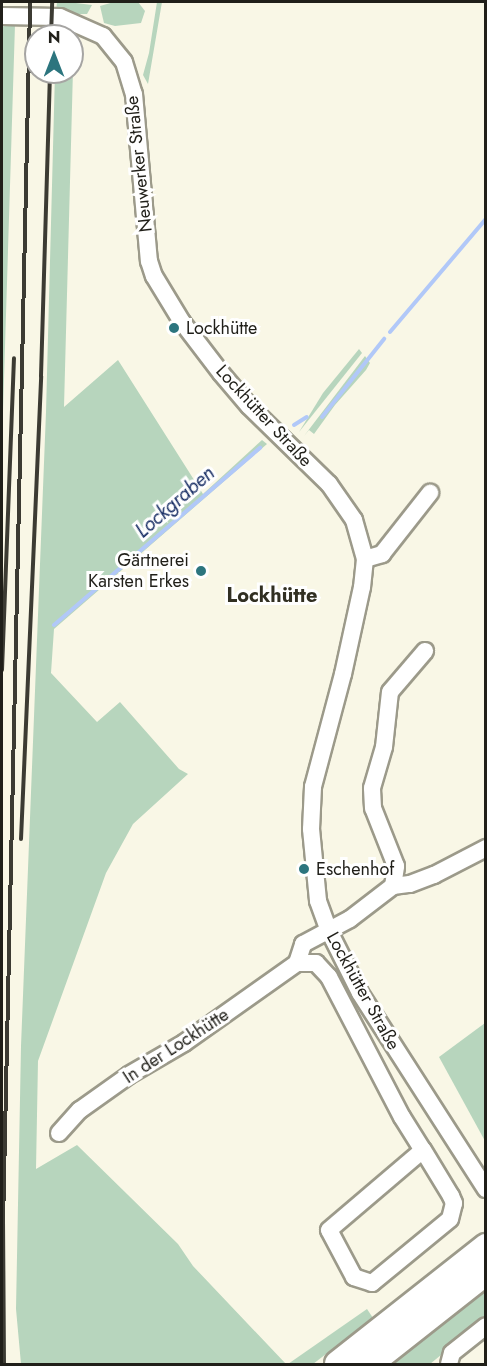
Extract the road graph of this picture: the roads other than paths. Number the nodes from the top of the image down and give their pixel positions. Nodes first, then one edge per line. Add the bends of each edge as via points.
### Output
1 (2, 16) edge
2 (152, 269) joint
3 (430, 493) dead end
4 (364, 559) junction
5 (426, 651) dead end
6 (486, 848) edge
7 (393, 886) junction
8 (329, 932) junction
9 (297, 963) junction
10 (59, 1133) dead end
11 (423, 1150) junction
12 (486, 1189) edge
13 (486, 1247) edge
14 (486, 1272) edge
15 (486, 1326) edge
16 (338, 1365) edge
17 (369, 1365) edge
18 (449, 1365) edge

1 - 2 street, Neuwerker Straße via 60,16 103,36 124,62 134,94
2 - 4 street, Lockhütter Straße via 182,322 221,373 340,496 354,520
3 - 4 street via 382,554
4 - 8 street, Lockhütter Straße via 362,587 343,674 313,787 314,869 318,901
5 - 7 street via 390,692 384,747 372,789 373,808 396,866
6 - 7 street via 434,875
7 - 8 street, In der Lockhütte
8 - 9 street, In der Lockhütte via 303,944
8 - 12 street, Lockhütter Straße via 360,993
9 - 10 street, In der Lockhütte via 184,1043 129,1075 80,1110
9 - 11 street via 316,963 329,977 396,1108
11 - 11 street via 454,1203 450,1219 372,1283 354,1277 329,1230
13 - 16 highway
14 - 17 highway
15 - 18 street via 452,1353

